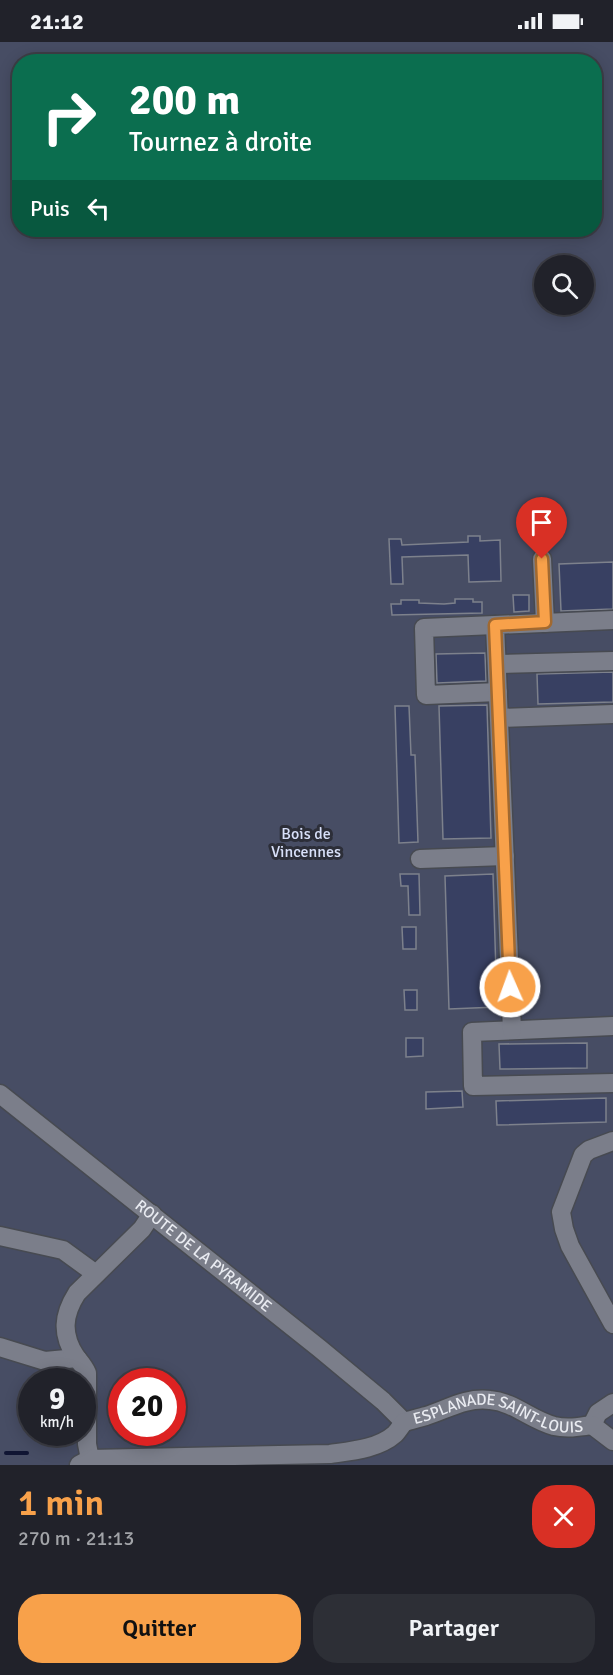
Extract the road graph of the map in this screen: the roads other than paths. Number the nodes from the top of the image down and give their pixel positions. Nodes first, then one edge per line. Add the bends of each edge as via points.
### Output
1 (542, 559) dead end
2 (613, 620) edge
3 (545, 622) junction
4 (495, 625) junction
5 (613, 661) edge
6 (497, 664) junction
7 (498, 692) junction
8 (613, 714) edge
9 (499, 718) junction
10 (505, 856) junction
11 (420, 859) dead end
12 (613, 1026) edge
13 (512, 1030) junction
14 (613, 1083) edge
15 (0, 1094) edge
16 (613, 1141) edge
17 (152, 1214) junction
18 (0, 1236) edge
19 (96, 1274) junction
20 (613, 1323) edge
21 (1, 1347) edge
22 (77, 1358) junction
23 (613, 1403) edge
24 (404, 1422) junction
25 (592, 1425) junction
26 (613, 1442) edge
27 (173, 1461) edge
28 (82, 1463) edge

1 - 3 street
2 - 3 street
3 - 4 street
4 - 6 street
4 - 7 street via 424,627 426,695
5 - 6 street
6 - 7 street
7 - 9 street
8 - 9 street
9 - 10 street
10 - 11 street
10 - 13 street
12 - 13 street
13 - 14 street via 472,1032 473,1086
15 - 17 street, ROUTE DE LA PYRAMIDE
16 - 20 street via 583,1155 561,1212 570,1246
17 - 19 street
17 - 24 street, ROUTE DE LA PYRAMIDE
18 - 19 street via 63,1250
19 - 22 street via 77,1293 67,1313 66,1335
21 - 22 street via 45,1361
22 - 28 street via 87,1373 87,1444
23 - 25 street via 598,1413
24 - 25 street, ESPLANADE SAINT-LOUIS via 480,1399 509,1404 552,1426
24 - 27 street via 383,1441 348,1452
25 - 26 street
27 - 28 street

